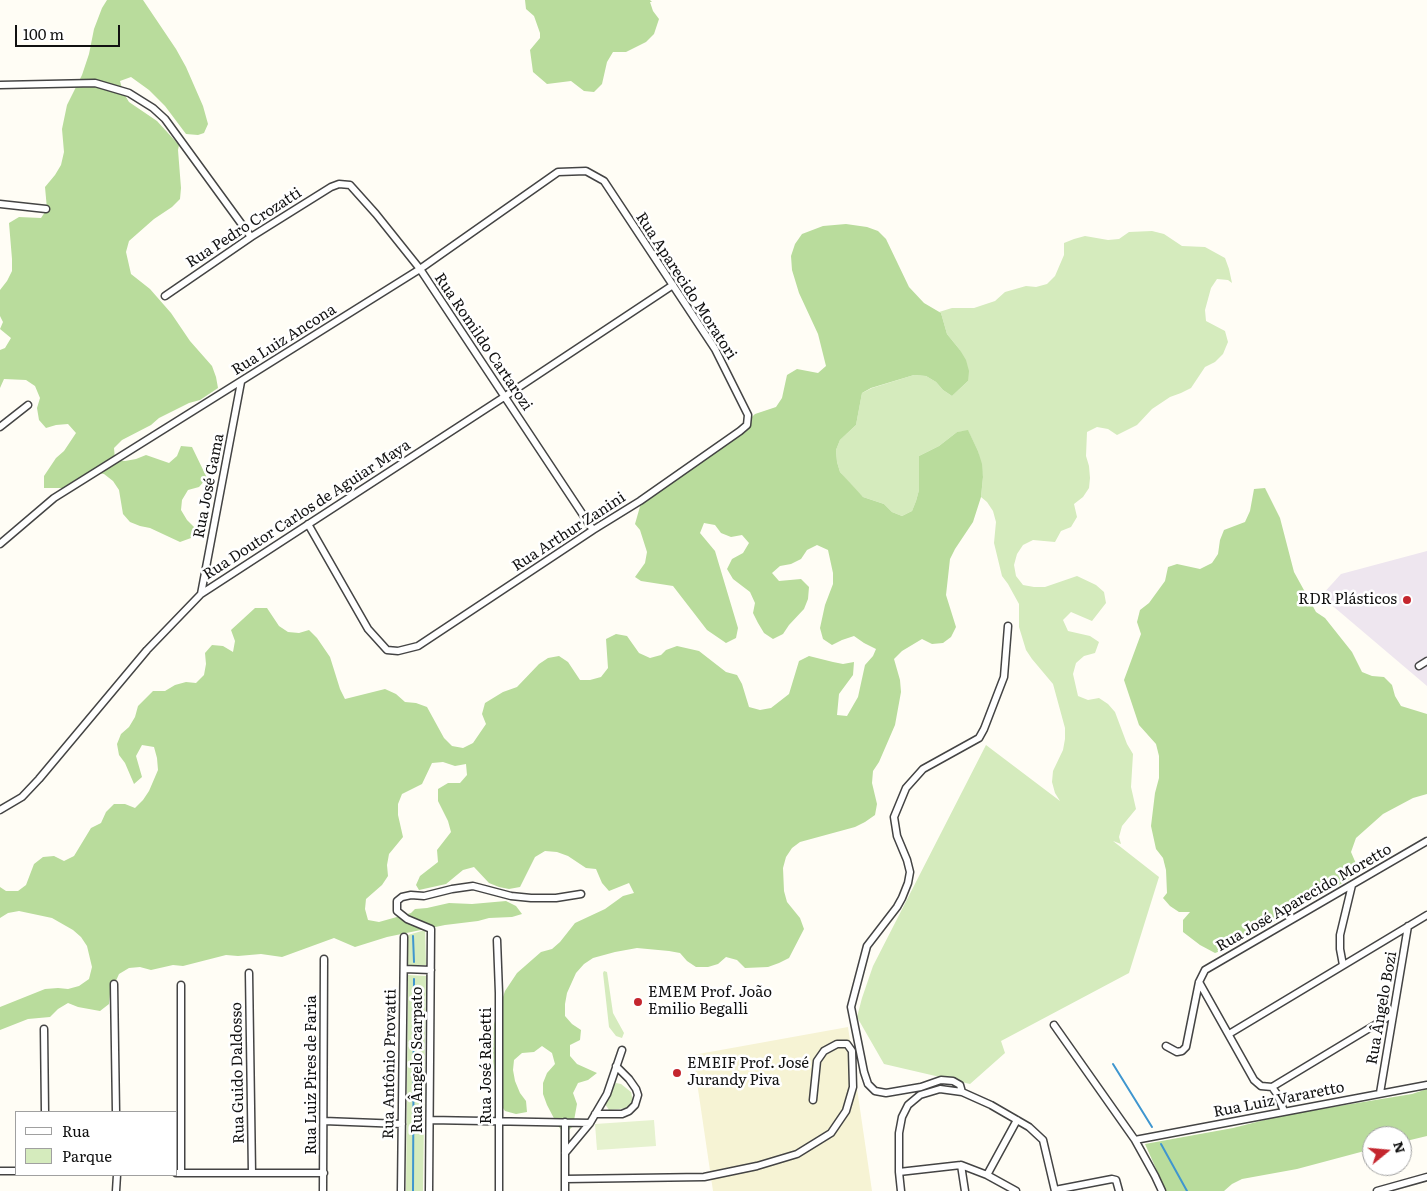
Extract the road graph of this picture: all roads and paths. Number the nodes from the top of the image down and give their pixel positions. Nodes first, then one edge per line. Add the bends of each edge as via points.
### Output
1 (0, 85) edge
2 (586, 171) joint
3 (339, 184) joint
4 (0, 204) edge
5 (46, 209) dead end
6 (251, 237) junction
7 (420, 269) junction
8 (673, 285) junction
9 (165, 296) dead end
10 (241, 382) junction
11 (504, 397) junction
12 (28, 405) dead end
13 (747, 425) joint
14 (0, 427) edge
15 (308, 524) junction
16 (593, 530) junction
17 (0, 544) edge
18 (201, 594) junction
19 (1008, 626) dead end
20 (1427, 661) edge
21 (1419, 666) dead end
22 (0, 810) edge
23 (1427, 841) edge
24 (1352, 885) junction
25 (581, 894) dead end
26 (1427, 915) edge
27 (1408, 926) junction
28 (404, 937) dead end
29 (497, 940) dead end
30 (324, 960) dead end
31 (1343, 965) junction
32 (404, 969) junction
33 (431, 970) junction
34 (249, 973) dead end
35 (1199, 982) junction
36 (114, 984) dead end
37 (181, 985) dead end
38 (1393, 1014) junction
39 (1054, 1025) dead end
40 (44, 1029) dead end
41 (1229, 1034) junction
42 (1166, 1046) dead end
43 (622, 1050) dead end
44 (616, 1066) junction
45 (1427, 1085) edge
46 (1272, 1087) junction
47 (962, 1092) junction
48 (1380, 1093) junction
49 (813, 1100) dead end
50 (46, 1111) edge
51 (116, 1111) edge
52 (1284, 1111) junction
53 (595, 1114) junction
54 (430, 1120) junction
55 (1017, 1120) junction
56 (324, 1121) junction
57 (500, 1121) junction
58 (566, 1122) junction
59 (590, 1122) junction
60 (402, 1124) junction
61 (1135, 1140) junction
62 (565, 1153) junction
63 (961, 1165) junction
64 (0, 1172) edge
65 (15, 1172) edge
66 (898, 1172) junction
67 (178, 1173) edge
68 (252, 1173) junction
69 (324, 1173) junction
70 (987, 1175) junction
71 (116, 1176) edge
72 (1427, 1177) edge
73 (565, 1179) junction
74 (1055, 1190) edge
75 (116, 1191) edge
76 (323, 1191) edge
77 (401, 1191) edge
78 (429, 1191) edge
79 (499, 1191) edge
80 (565, 1191) edge
81 (901, 1191) edge
82 (966, 1191) edge
83 (1015, 1191) edge
84 (1119, 1191) edge
85 (1162, 1191) edge
86 (1377, 1191) edge

1 - 6 street via 95,83 129,93 165,118
2 - 7 street, Rua Luiz Ancona via 558,172
2 - 8 street, Rua Aparecido Moratori via 604,181
3 - 6 street, Rua Pedro Crozatti
3 - 7 street, Rua Romildo Cartarozi via 350,184
4 - 5 street
6 - 9 street, Rua Pedro Crozatti
7 - 10 street, Rua Luiz Ancona
7 - 11 street, Rua Romildo Cartarozi
8 - 11 street, Rua Doutor Carlos de Aguiar Maya
8 - 13 street, Rua Aparecido Moratori via 715,349 748,415
10 - 17 street, Rua Luiz Ancona via 54,498
10 - 18 street, Rua José Gama
11 - 15 street, Rua Doutor Carlos de Aguiar Maya
11 - 16 street, Rua Romildo Cartarozi
12 - 14 street
13 - 16 street, Rua Arthur Zanini via 640,501
15 - 16 street, Rua Arthur Zanini via 368,628 387,650 398,651 418,646
15 - 18 street, Rua Doutor Carlos de Aguiar Maya
18 - 22 street, Rua Doutor Carlos de Aguiar Maya via 147,650 39,779 22,796
19 - 47 street via 1004,677 979,738 923,768 903,795 894,817 897,836 909,866 908,883 897,907 866,946 851,1007 864,1072 868,1084 875,1090 886,1093 941,1080 960,1085
20 - 21 street
23 - 24 street, Rua José Aparecido Moretto
24 - 31 street via 1340,935
24 - 35 street, Rua José Aparecido Moretto via 1206,970
25 - 33 street, Rua Ângelo Scarpato via 531,898 473,886 402,897 397,901 397,911 406,919 431,929
26 - 27 street
27 - 31 street
27 - 38 street, Rua Ângelo Bozi
28 - 32 street, Rua Antônio Provatti
29 - 57 street, Rua José Rabetti
30 - 56 street, Rua Luiz Pires de Faria
31 - 41 street
32 - 33 street
32 - 60 street, Rua Antônio Provatti
33 - 54 street, Rua Ângelo Scarpato
34 - 68 street, Rua Guido Daldosso
35 - 41 street
35 - 42 street via 1186,1047 1177,1052
36 - 51 street
37 - 67 street
38 - 46 street
38 - 48 street, Rua Ângelo Bozi
39 - 61 street
40 - 50 street
41 - 46 street via 1254,1080 1261,1086
43 - 44 street
44 - 53 street
44 - 53 street via 636,1089 635,1105 622,1114
45 - 48 street, Rua Luiz Vararetto
46 - 52 street
47 - 55 street
47 - 66 street via 940,1089 920,1095 908,1105 899,1133
48 - 52 street, Rua Luiz Vararetto
49 - 73 street via 817,1061 824,1051 837,1044 847,1044 852,1052 853,1087 846,1111 831,1133 796,1154 757,1166 704,1176
52 - 61 street, Rua Luiz Vararetto
53 - 59 street
54 - 57 street
54 - 78 street, Rua Ângelo Scarpato
55 - 70 street
55 - 74 street via 1043,1140
56 - 60 street
56 - 69 street, Rua Luiz Pires de Faria
57 - 58 street
57 - 79 street, Rua José Rabetti
58 - 59 street
58 - 62 street
59 - 62 street
60 - 77 street, Rua Antônio Provatti
61 - 85 street
62 - 73 street
63 - 66 street
63 - 70 street
63 - 82 street
64 - 65 street
66 - 81 street
67 - 68 street
68 - 69 street
69 - 76 street, Rua Luiz Pires de Faria
70 - 83 street
71 - 75 street
72 - 86 street
73 - 80 street
74 - 84 street via 1112,1179 1116,1180

